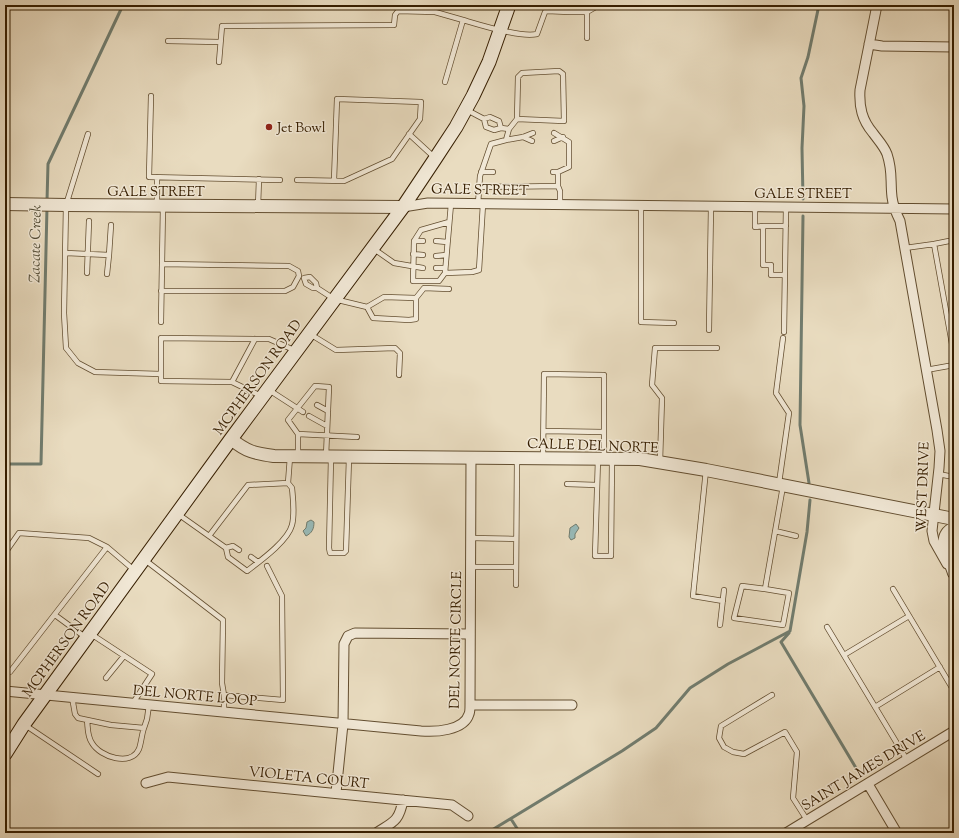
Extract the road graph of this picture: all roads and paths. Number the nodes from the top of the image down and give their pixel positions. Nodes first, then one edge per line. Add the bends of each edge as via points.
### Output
1 (509, 5) edge
2 (569, 5) edge
3 (594, 5) edge
4 (876, 5) edge
5 (569, 12) junction
6 (587, 12) junction
7 (462, 20) junction
8 (501, 30) junction
9 (587, 38) dead end
10 (168, 41) dead end
11 (220, 42) junction
12 (869, 44) junction
13 (954, 46) edge
14 (219, 62) dead end
15 (445, 82) dead end
16 (151, 96) dead end
17 (466, 110) junction
18 (484, 119) junction
19 (517, 119) junction
20 (501, 128) junction
21 (509, 129) junction
22 (533, 133) dead end
23 (554, 133) dead end
24 (88, 134) dead end
25 (409, 134) junction
26 (524, 137) junction
27 (563, 137) junction
28 (506, 140) junction
29 (532, 141) dead end
30 (554, 141) dead end
31 (435, 159) junction
32 (481, 172) junction
33 (493, 172) dead end
34 (553, 172) dead end
35 (558, 172) junction
36 (157, 177) junction
37 (259, 179) junction
38 (280, 180) dead end
39 (297, 180) dead end
40 (334, 180) junction
41 (558, 186) junction
42 (479, 187) junction
43 (5, 204) edge
44 (450, 204) junction
45 (481, 204) junction
46 (64, 205) junction
47 (560, 205) junction
48 (160, 206) junction
49 (258, 206) junction
50 (403, 206) junction
51 (641, 206) junction
52 (711, 207) junction
53 (755, 207) junction
54 (786, 207) junction
55 (894, 208) junction
56 (954, 209) edge
57 (89, 221) dead end
58 (449, 222) junction
59 (111, 225) dead end
60 (763, 226) junction
61 (786, 226) junction
62 (954, 240) edge
63 (414, 241) junction
64 (423, 241) dead end
65 (436, 241) dead end
66 (447, 242) junction
67 (934, 244) junction
68 (372, 248) junction
69 (904, 248) junction
70 (66, 253) junction
71 (87, 254) junction
72 (414, 254) junction
73 (109, 255) junction
74 (423, 255) dead end
75 (436, 256) dead end
76 (446, 256) junction
77 (162, 264) junction
78 (413, 267) junction
79 (423, 268) dead end
80 (436, 268) dead end
81 (445, 268) junction
82 (87, 273) dead end
83 (445, 273) junction
84 (108, 274) dead end
85 (785, 275) junction
86 (302, 277) junction
87 (449, 289) dead end
88 (161, 291) junction
89 (416, 298) junction
90 (334, 299) junction
91 (367, 307) junction
92 (160, 322) dead end
93 (674, 323) dead end
94 (709, 330) dead end
95 (784, 332) dead end
96 (309, 334) junction
97 (783, 338) dead end
98 (255, 339) junction
99 (716, 348) dead end
100 (296, 351) junction
101 (954, 355) edge
102 (954, 365) edge
103 (926, 370) junction
104 (161, 374) junction
105 (399, 375) dead end
106 (232, 382) junction
107 (265, 393) junction
108 (306, 398) junction
109 (311, 401) dead end
110 (317, 405) dead end
111 (297, 408) junction
112 (328, 411) junction
113 (303, 412) dead end
114 (309, 416) dead end
115 (327, 426) junction
116 (544, 432) junction
117 (604, 432) junction
118 (298, 434) junction
119 (327, 435) junction
120 (357, 437) dead end
121 (231, 439) junction
122 (294, 456) junction
123 (329, 456) junction
124 (349, 456) junction
125 (471, 457) junction
126 (517, 458) junction
127 (543, 458) junction
128 (604, 459) junction
129 (660, 462) junction
130 (706, 470) junction
131 (938, 474) junction
132 (954, 477) edge
133 (288, 483) junction
134 (567, 484) dead end
135 (597, 485) junction
136 (781, 485) junction
137 (177, 514) junction
138 (933, 516) junction
139 (954, 519) edge
140 (954, 528) edge
141 (775, 531) junction
142 (209, 536) junction
143 (796, 536) dead end
144 (471, 538) junction
145 (516, 539) junction
146 (106, 547) junction
147 (226, 548) junction
148 (239, 550) dead end
149 (5, 552) edge
150 (251, 557) dead end
151 (144, 559) junction
152 (258, 562) junction
153 (267, 566) dead end
154 (470, 567) junction
155 (516, 567) junction
156 (136, 571) junction
157 (954, 573) edge
158 (516, 585) dead end
159 (765, 589) junction
160 (892, 589) dead end
161 (724, 590) dead end
162 (723, 601) junction
163 (55, 615) junction
164 (909, 616) junction
165 (720, 625) dead end
166 (826, 627) dead end
167 (470, 634) junction
168 (88, 636) junction
169 (844, 655) junction
170 (124, 656) junction
171 (940, 667) junction
172 (5, 672) edge
173 (106, 678) dead end
174 (5, 691) edge
175 (954, 691) edge
176 (45, 695) junction
177 (224, 695) junction
178 (772, 695) dead end
179 (72, 698) junction
180 (133, 703) junction
181 (149, 705) junction
182 (470, 705) junction
183 (572, 705) dead end
184 (875, 707) junction
185 (224, 712) junction
186 (87, 720) junction
187 (24, 724) junction
188 (343, 724) junction
189 (144, 728) junction
190 (954, 731) edge
191 (5, 754) edge
192 (907, 760) junction
193 (98, 774) dead end
194 (146, 783) dead end
195 (868, 784) junction
196 (336, 794) junction
197 (402, 800) junction
198 (468, 816) dead end
199 (807, 820) junction
200 (376, 833) edge
201 (786, 833) edge
202 (897, 833) edge

1 - 8 main road, MCPHERSON ROAD
2 - 5 lane
3 - 6 lane via 594,8
4 - 12 street, WEST DRIVE
5 - 6 lane
5 - 8 lane via 545,12 537,34 531,36
6 - 9 lane
7 - 8 lane
7 - 11 lane via 435,12 398,11 394,25 222,26
7 - 15 lane
8 - 17 main road, MCPHERSON ROAD
10 - 11 lane
11 - 14 lane
12 - 13 street
12 - 55 street, WEST DRIVE via 860,90 861,114 881,143 890,164
16 - 36 lane via 149,177
17 - 18 lane
17 - 31 main road, MCPHERSON ROAD
18 - 20 lane via 490,117 498,121
18 - 20 lane via 486,127 494,130
19 - 19 lane via 518,76 522,72 559,71 563,74 564,121
19 - 21 lane
20 - 21 lane
21 - 28 lane
22 - 26 lane
23 - 27 lane
24 - 46 lane
25 - 31 lane
25 - 40 lane via 392,159 344,181
25 - 40 lane via 420,119 421,102 337,99
26 - 28 lane
26 - 29 lane
27 - 30 lane
27 - 35 lane via 569,142 568,167
28 - 32 lane via 491,144
31 - 50 main road, MCPHERSON ROAD
32 - 33 lane
32 - 42 lane
34 - 35 lane
35 - 41 lane
36 - 37 lane
36 - 48 lane
37 - 38 lane
37 - 49 lane
39 - 40 lane
41 - 42 lane
41 - 47 lane
42 - 45 lane
43 - 46 street, GALE STREET
44 - 45 street, GALE STREET
44 - 50 street, GALE STREET
44 - 58 lane
45 - 47 street, GALE STREET
45 - 83 lane via 480,270
46 - 48 street, GALE STREET
46 - 70 lane
47 - 51 street, GALE STREET
48 - 49 street, GALE STREET
48 - 77 lane
49 - 50 street, GALE STREET
50 - 68 main road, MCPHERSON ROAD
51 - 52 street, GALE STREET
51 - 93 lane via 641,322
52 - 53 street, GALE STREET
52 - 94 lane
53 - 54 street, GALE STREET
53 - 60 lane via 755,227
54 - 55 street, GALE STREET
54 - 61 lane
55 - 56 street, GALE STREET
55 - 69 street, WEST DRIVE via 900,221
57 - 71 lane
58 - 63 lane via 420,230
58 - 66 lane
59 - 73 lane
60 - 61 lane
60 - 85 lane via 763,265 771,265 771,275
61 - 85 lane
62 - 67 lane
63 - 64 lane
63 - 72 lane
65 - 66 lane
66 - 76 lane
67 - 69 lane
67 - 101 lane
68 - 78 lane via 394,264
68 - 90 main road, MCPHERSON ROAD
69 - 103 street, WEST DRIVE
70 - 71 lane
70 - 104 lane via 66,348 78,363 94,372
71 - 73 lane
71 - 82 lane
72 - 74 lane
72 - 78 lane
73 - 84 lane
75 - 76 lane
76 - 81 lane
77 - 86 lane via 289,266
77 - 88 lane
78 - 79 lane
78 - 83 lane via 413,281 439,281
80 - 81 lane
81 - 83 lane
85 - 95 lane
86 - 88 lane via 285,291
86 - 90 lane via 310,277 317,288
87 - 89 lane via 424,288
88 - 92 lane
89 - 91 lane via 384,297
89 - 91 lane via 416,319 373,318
90 - 91 lane
90 - 96 main road, MCPHERSON ROAD
96 - 100 main road, MCPHERSON ROAD
96 - 105 lane via 336,350 395,348 400,353
97 - 136 lane via 776,393 789,413
98 - 100 lane via 269,339
98 - 104 lane via 161,338
98 - 106 lane
99 - 129 lane via 655,348 652,384 662,398
100 - 107 main road, MCPHERSON ROAD
102 - 103 lane
103 - 131 street, WEST DRIVE via 940,452
104 - 106 lane via 161,380
106 - 107 lane
107 - 111 lane
107 - 121 main road, MCPHERSON ROAD
108 - 109 lane
108 - 111 lane
108 - 112 lane via 314,386 329,387
110 - 112 lane
111 - 113 lane
111 - 118 lane via 288,420
112 - 115 lane
114 - 115 lane
115 - 119 lane
116 - 117 lane
116 - 117 lane via 544,374 604,375
116 - 127 lane
117 - 128 lane
118 - 119 lane
118 - 122 lane
119 - 120 lane
119 - 123 lane
121 - 122 street, CALLE DEL NORTE via 243,449 254,453
121 - 137 main road, MCPHERSON ROAD
122 - 123 street, CALLE DEL NORTE
122 - 133 lane
123 - 124 street, CALLE DEL NORTE
123 - 124 lane via 329,548 330,553 344,553
124 - 125 street, CALLE DEL NORTE
125 - 126 street, CALLE DEL NORTE
125 - 144 street, DEL NORTE CIRCLE
126 - 127 street, CALLE DEL NORTE
126 - 145 lane
127 - 128 street, CALLE DEL NORTE
128 - 129 street, CALLE DEL NORTE
128 - 135 lane
128 - 135 lane via 611,556 595,556
129 - 130 street, CALLE DEL NORTE
130 - 136 street, CALLE DEL NORTE
130 - 162 lane via 693,596
131 - 132 lane
131 - 138 street, WEST DRIVE
133 - 142 lane via 248,485
133 - 152 lane via 292,488 292,526 272,551
134 - 135 lane
136 - 138 street, CALLE DEL NORTE
136 - 141 lane
137 - 142 lane
137 - 151 main road, MCPHERSON ROAD
138 - 139 street, CALLE DEL NORTE
138 - 157 street, WEST DRIVE via 934,541
140 - 157 street via 947,533 944,542
141 - 143 lane
141 - 159 lane
142 - 147 lane
144 - 145 lane
144 - 154 street, DEL NORTE CIRCLE
145 - 155 lane
146 - 149 lane via 89,538 19,533
146 - 156 lane
146 - 163 lane
147 - 148 lane via 233,546
147 - 152 lane via 228,557 247,571
150 - 152 lane
151 - 156 main road, MCPHERSON ROAD
151 - 177 lane via 223,620
153 - 177 lane via 282,596 283,700
154 - 155 lane
154 - 167 street, DEL NORTE CIRCLE
155 - 158 lane
156 - 168 main road, MCPHERSON ROAD
159 - 159 lane via 742,586 734,618 783,625 789,593
160 - 164 lane
161 - 162 lane
162 - 165 lane
163 - 168 lane
163 - 172 lane via 10,672
164 - 169 lane
164 - 171 lane
166 - 169 lane
167 - 182 street, DEL NORTE CIRCLE
167 - 188 street via 355,633 348,636 344,644
168 - 170 lane
168 - 176 main road, MCPHERSON ROAD
169 - 184 lane
170 - 173 lane
170 - 180 lane via 152,674
171 - 175 lane
171 - 184 lane
174 - 176 street, DEL NORTE LOOP
176 - 179 street, DEL NORTE LOOP
176 - 187 main road, MCPHERSON ROAD
177 - 185 lane
178 - 199 lane via 721,726 719,738 724,747 744,754 785,732 797,752 793,798
179 - 180 street, DEL NORTE LOOP
179 - 186 lane via 78,718
180 - 181 street, DEL NORTE LOOP
181 - 185 street, DEL NORTE LOOP
181 - 189 lane
182 - 183 street
182 - 188 street, DEL NORTE CIRCLE via 469,716 464,722 434,732
184 - 192 lane
185 - 188 street, DEL NORTE LOOP
186 - 189 lane
186 - 189 lane via 88,737 93,745 104,754 116,758 134,755 139,748
187 - 191 main road, MCPHERSON ROAD
187 - 193 lane
188 - 196 street
190 - 192 street, SAINT JAMES DRIVE
192 - 195 street, SAINT JAMES DRIVE
194 - 196 street, VIOLETA COURT via 168,777
195 - 199 street, SAINT JAMES DRIVE
195 - 202 street
196 - 197 street, VIOLETA COURT
197 - 198 street, VIOLETA COURT via 452,805
197 - 200 street via 398,818
199 - 201 street, SAINT JAMES DRIVE

